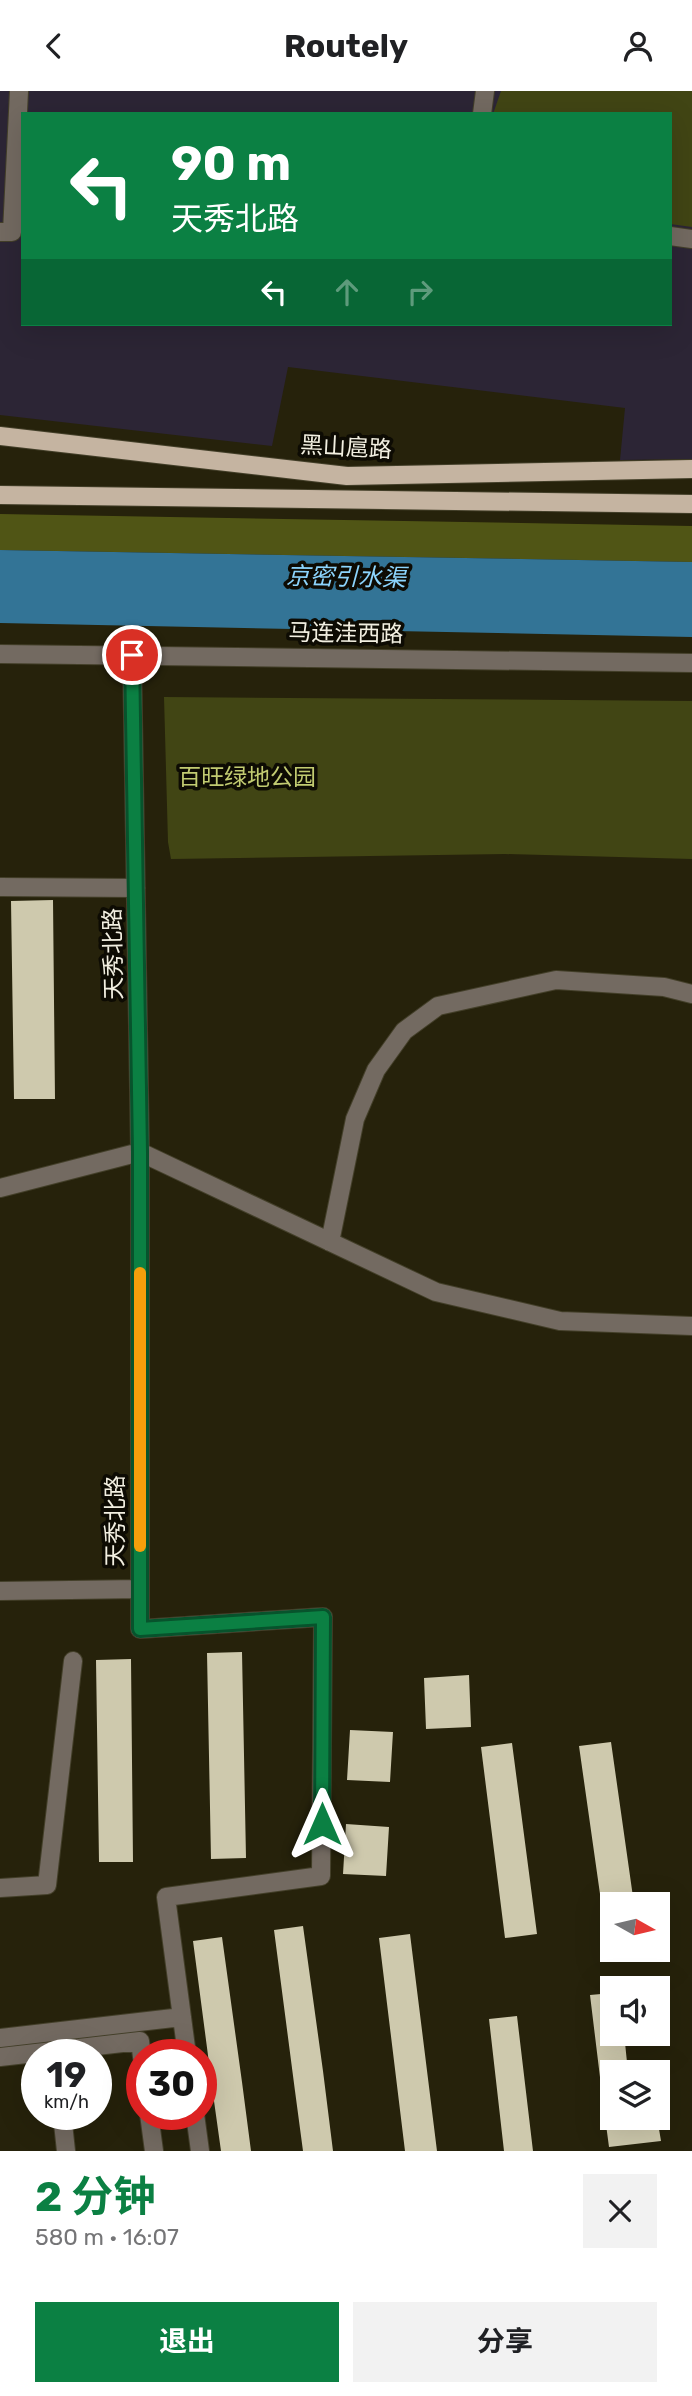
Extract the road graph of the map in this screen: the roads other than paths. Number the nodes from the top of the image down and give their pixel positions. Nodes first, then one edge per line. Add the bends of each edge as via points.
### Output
1 (19, 91) edge
2 (485, 91) edge
3 (482, 112) edge
4 (0, 232) edge
5 (672, 236) edge
6 (692, 239) edge
7 (0, 436) edge
8 (692, 469) edge
9 (0, 495) edge
10 (692, 504) edge
11 (0, 654) edge
12 (132, 655) junction
13 (692, 663) edge
14 (0, 887) edge
15 (136, 888) junction
16 (692, 995) edge
17 (140, 1152) junction
18 (0, 1188) edge
19 (330, 1242) junction
20 (692, 1326) edge
21 (140, 1589) junction
22 (0, 1591) edge
23 (73, 1661) dead end
24 (0, 1888) edge
25 (182, 2017) junction
26 (0, 2038) edge
27 (185, 2039) edge
28 (21, 2055) edge
29 (0, 2057) edge
30 (64, 2130) edge
31 (151, 2130) edge
32 (197, 2130) edge
33 (66, 2151) edge
34 (154, 2151) edge
35 (200, 2151) edge

1 - 4 street via 12,232
2 - 3 street
5 - 6 street
7 - 8 main road, 黑山扈路 via 347,476
9 - 10 main road
11 - 12 street, 马连洼西路
12 - 13 street, 马连洼西路
12 - 15 street, 天秀北路
14 - 15 street
15 - 17 street, 天秀北路
16 - 19 street via 664,986 556,980 438,1006 404,1031 376,1070 355,1119
17 - 18 street
17 - 19 street
17 - 21 street, 天秀北路
19 - 20 street via 436,1292 560,1321
21 - 22 street
21 - 25 street, 天秀北路 via 140,1629 323,1617 321,1876 166,1898
23 - 24 street via 47,1885
25 - 26 street
25 - 27 street, 天秀北路
28 - 29 street
30 - 33 street
31 - 34 street
32 - 35 street

